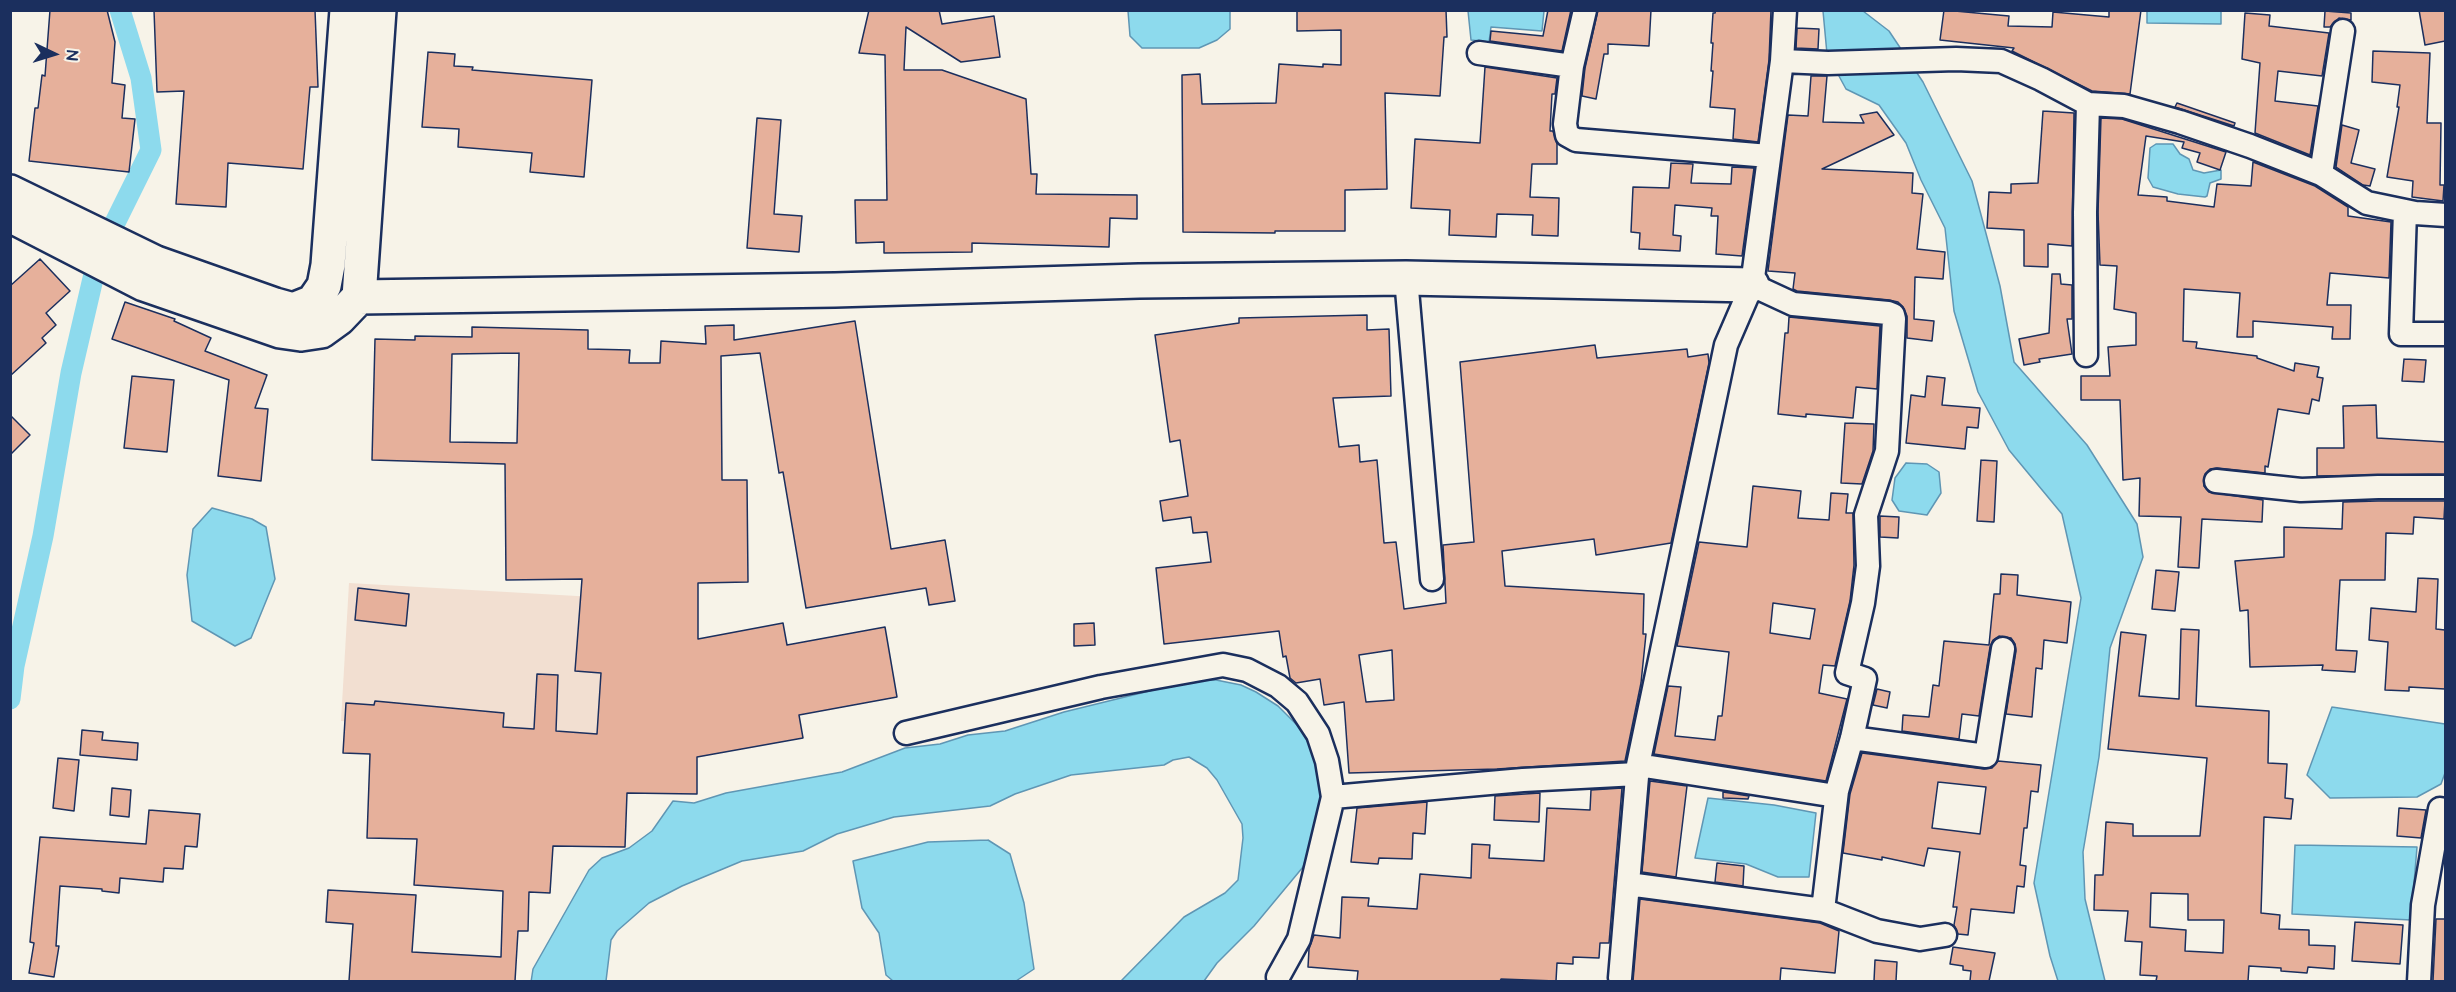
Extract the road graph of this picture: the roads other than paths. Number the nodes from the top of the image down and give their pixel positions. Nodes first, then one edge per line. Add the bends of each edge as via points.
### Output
1 (347, 10) edge
2 (379, 10) edge
3 (1584, 10) edge
4 (1785, 10) edge
5 (2343, 32) dead end
6 (1479, 53) dead end
7 (1782, 61) junction
8 (1572, 66) junction
9 (2088, 104) junction
10 (1769, 156) junction
11 (2322, 174) junction
12 (10, 192) edge
13 (2405, 211) junction
14 (10, 215) edge
15 (2445, 215) edge
16 (82, 239) junction
17 (150, 274) junction
18 (1407, 278) junction
19 (1752, 285) junction
20 (360, 297) junction
21 (2445, 334) edge
22 (2086, 355) dead end
23 (2217, 481) dead end
24 (2445, 487) edge
25 (1432, 579) dead end
26 (2003, 649) dead end
27 (906, 733) dead end
28 (1852, 738) junction
29 (1637, 770) junction
30 (1836, 796) junction
31 (1333, 797) junction
32 (2444, 805) edge
33 (1628, 884) junction
34 (1822, 910) junction
35 (1945, 935) dead end
36 (1278, 976) dead end
37 (1620, 978) dead end
38 (2419, 981) edge

1 - 17 street via 328,265 324,286 313,302 293,310
2 - 20 street
3 - 8 street
4 - 7 street
5 - 11 street
6 - 8 street
7 - 9 street via 2001,61
7 - 10 street
8 - 10 street via 1565,124 1568,135 1576,140
9 - 11 street via 2124,106 2180,122
9 - 22 street
10 - 19 street
11 - 13 street via 2367,203
12 - 16 street
13 - 15 street
13 - 21 street via 2400,333
14 - 16 street
16 - 17 street
17 - 20 street via 280,332 321,331
18 - 19 street
18 - 20 street
18 - 25 street
19 - 28 street via 1793,304 1888,313 1894,319 1887,451 1866,515 1868,566 1847,673 1865,680
19 - 29 street via 1726,345
23 - 24 street via 2301,490
26 - 28 street via 1986,756
27 - 31 street via 1101,687 1223,666 1262,677 1296,702 1318,734
28 - 30 street
29 - 30 street
29 - 31 street
29 - 33 street
30 - 34 street
31 - 36 street via 1299,939
32 - 38 street via 2423,905
33 - 34 street
33 - 37 street
34 - 35 street via 1877,931 1920,939

